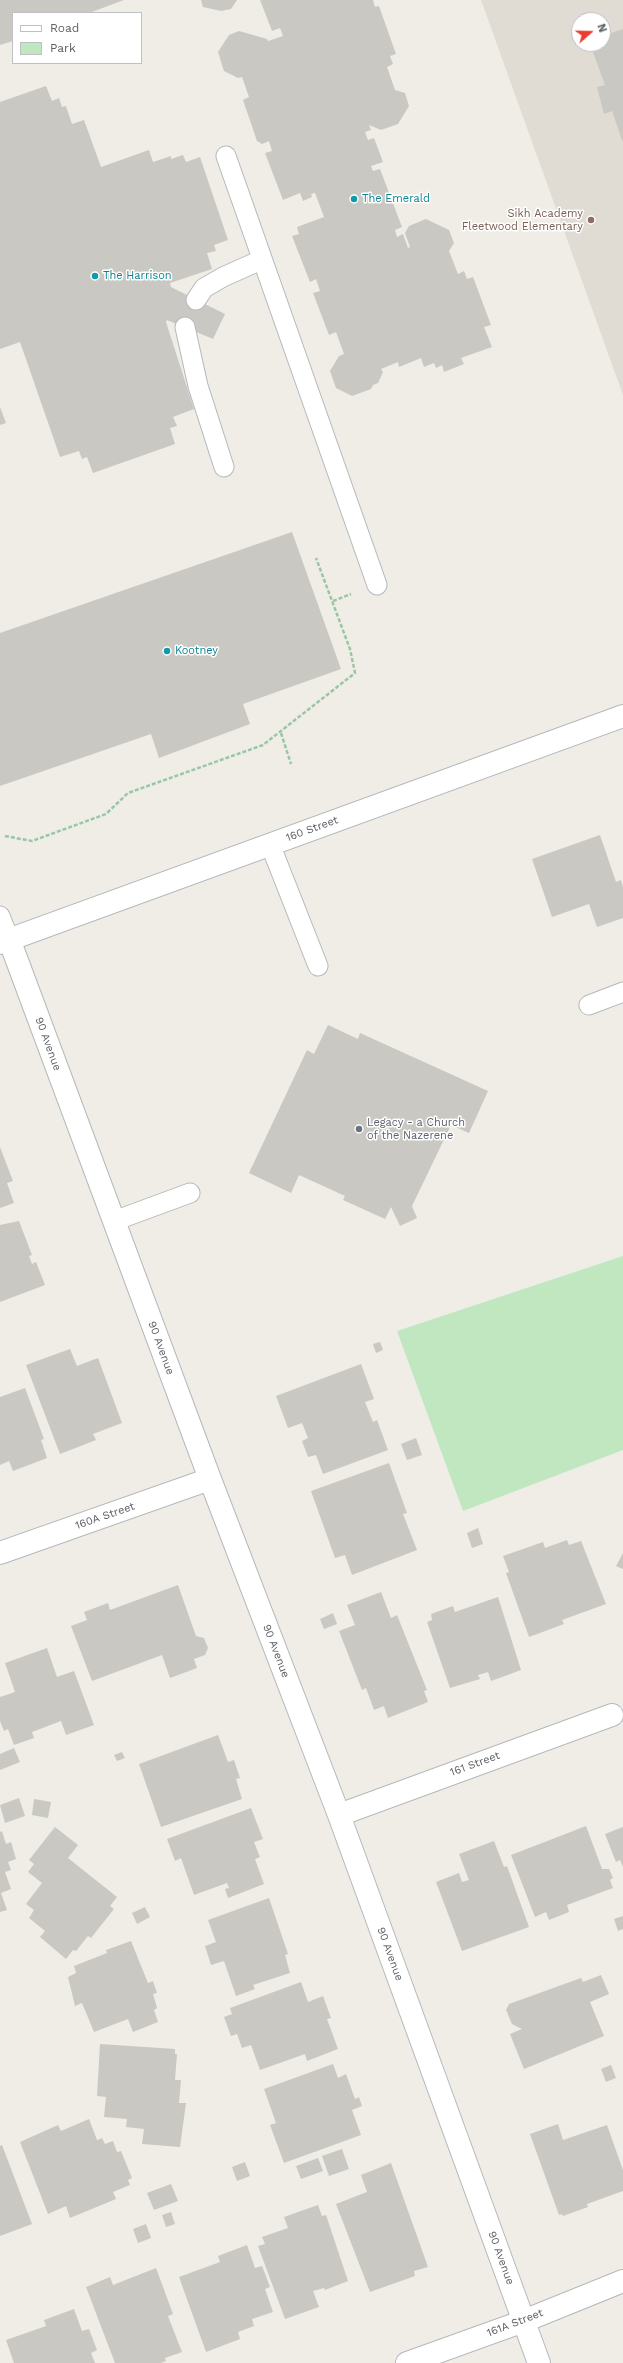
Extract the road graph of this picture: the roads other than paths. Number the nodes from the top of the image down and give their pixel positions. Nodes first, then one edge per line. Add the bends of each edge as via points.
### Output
1 (226, 156) dead end
2 (261, 260) junction
3 (196, 300) dead end
4 (185, 327) dead end
5 (224, 467) dead end
6 (377, 585) dead end
7 (623, 716) edge
8 (270, 844) junction
9 (0, 916) edge
10 (4, 941) edge
11 (318, 966) dead end
12 (623, 992) edge
13 (589, 1005) dead end
14 (190, 1193) dead end
15 (114, 1221) junction
16 (210, 1480) junction
17 (0, 1553) edge
18 (612, 1715) dead end
19 (339, 1815) junction
20 (623, 2281) edge
21 (524, 2321) junction
22 (407, 2363) edge
23 (539, 2363) edge

1 - 2 lane
2 - 3 lane via 217,280 204,288
2 - 6 lane
4 - 5 lane via 198,386
7 - 8 street, 160 Street
8 - 10 street, 160 Street
8 - 11 lane
9 - 10 lane
10 - 15 street, 90 Avenue
12 - 13 lane
14 - 15 lane
15 - 16 street, 90 Avenue
16 - 17 street, 160A Street
16 - 19 street, 90 Avenue
18 - 19 street, 161 Street
19 - 21 street, 90 Avenue
20 - 21 street, 161A Street
21 - 22 street, 161A Street
21 - 23 street, 90 Avenue

